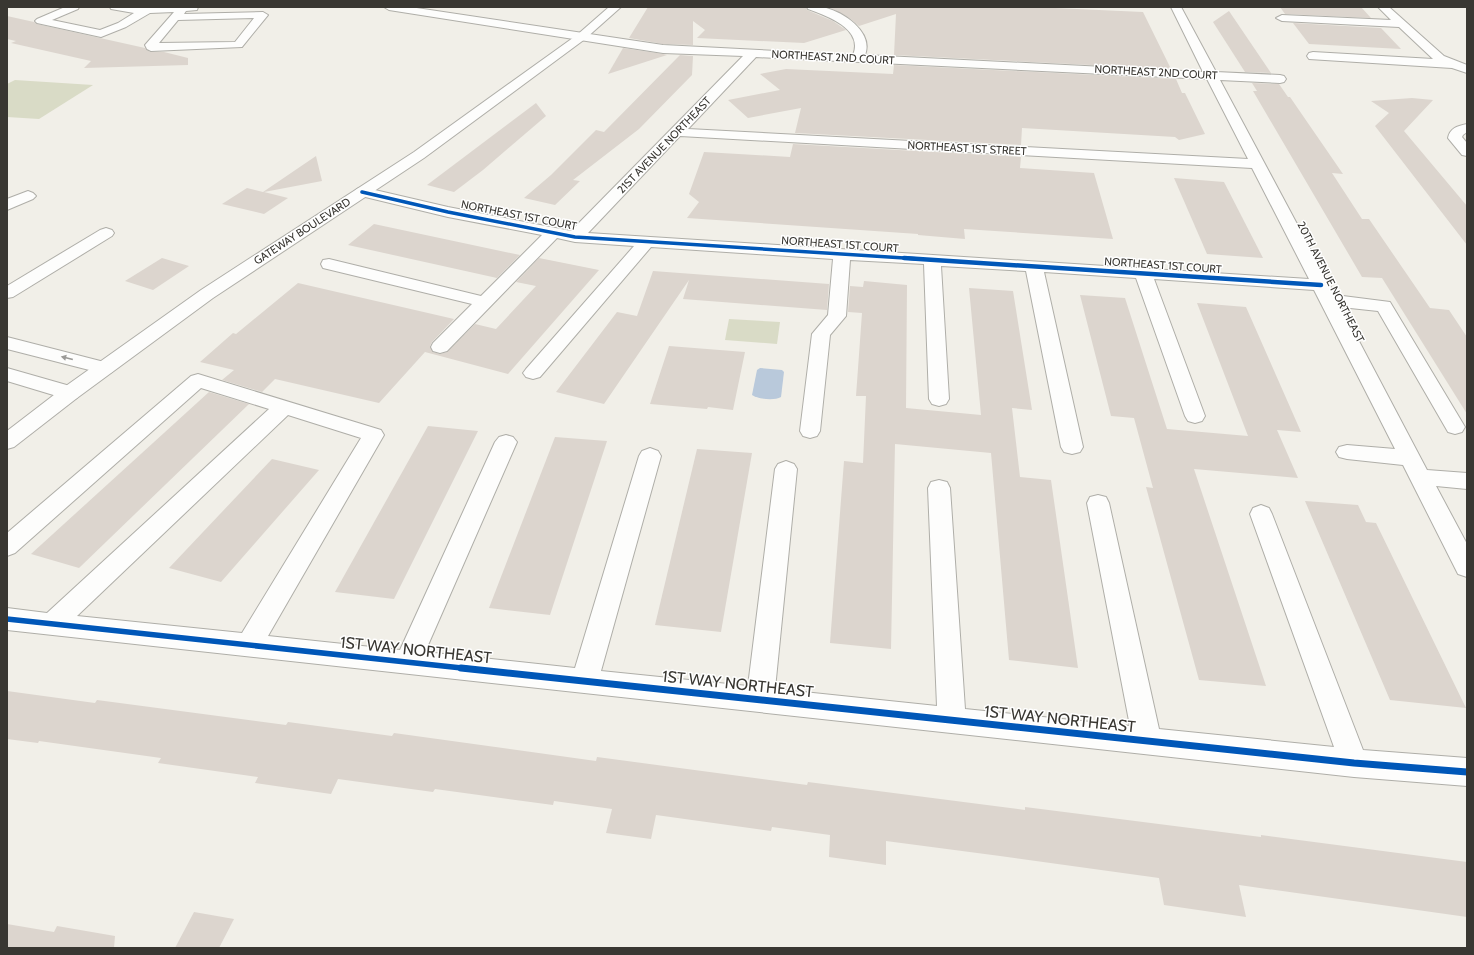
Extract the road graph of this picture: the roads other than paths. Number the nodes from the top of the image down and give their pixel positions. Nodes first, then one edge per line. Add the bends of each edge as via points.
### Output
1 (74, 7) edge
2 (115, 7) edge
3 (210, 7) edge
4 (216, 7) edge
5 (389, 7) edge
6 (616, 7) edge
7 (812, 7) edge
8 (1176, 7) edge
9 (1383, 7) edge
10 (147, 10) junction
11 (428, 10) edge
12 (180, 13) junction
13 (203, 16) junction
14 (1282, 18) dead end
15 (1401, 24) junction
16 (581, 37) junction
17 (753, 53) junction
18 (1314, 56) dead end
19 (858, 58) junction
20 (1452, 64) junction
21 (1467, 69) edge
22 (1212, 75) junction
23 (1280, 79) dead end
24 (1461, 130) edge
25 (676, 132) junction
26 (1467, 152) edge
27 (1258, 164) junction
28 (362, 192) junction
29 (28, 196) dead end
30 (7, 205) edge
31 (554, 232) junction
32 (106, 233) dead end
33 (575, 237) junction
34 (647, 241) junction
35 (842, 254) junction
36 (932, 260) junction
37 (329, 264) dead end
38 (1034, 267) junction
39 (1143, 274) junction
40 (1325, 293) junction
41 (7, 294) edge
42 (484, 302) junction
43 (7, 343) edge
44 (440, 347) dead end
45 (105, 368) junction
46 (533, 373) dead end
47 (7, 374) edge
48 (70, 393) junction
49 (939, 399) dead end
50 (284, 407) junction
51 (1195, 416) dead end
52 (1455, 427) dead end
53 (810, 431) dead end
54 (7, 442) edge
55 (506, 442) dead end
56 (1072, 447) dead end
57 (1347, 452) dead end
58 (650, 456) dead end
59 (1416, 468) junction
60 (786, 469) dead end
61 (1467, 481) edge
62 (939, 488) dead end
63 (1098, 503) dead end
64 (1260, 514) dead end
65 (7, 548) edge
66 (1467, 567) edge
67 (7, 619) edge
68 (52, 624) junction
69 (249, 645) junction
70 (408, 662) junction
71 (585, 681) junction
72 (760, 700) junction
73 (952, 720) junction
74 (1147, 741) junction
75 (1354, 763) junction
76 (1467, 772) edge

1 - 10 street via 41,21 101,34
2 - 10 street
3 - 4 street
3 - 12 street
3 - 13 street
5 - 11 street, NORTHEAST 2ND COURT
6 - 16 street, GATEWAY BOULEVARD
7 - 19 street via 855,29 863,44
8 - 22 street, 20TH AVENUE NORTHEAST
9 - 15 street
10 - 12 street
11 - 16 street, NORTHEAST 2ND COURT
12 - 13 street
12 - 13 street via 150,45 151,47 238,45 263,15
14 - 15 street
15 - 20 street via 1440,60
16 - 17 street, NORTHEAST 2ND COURT via 663,49
16 - 28 street, GATEWAY BOULEVARD via 419,155
17 - 19 street, NORTHEAST 2ND COURT
17 - 25 street, 21ST AVENUE NORTHEAST
18 - 20 street
19 - 22 street, NORTHEAST 2ND COURT
20 - 21 street
22 - 23 street, NORTHEAST 2ND COURT
22 - 27 street, 20TH AVENUE NORTHEAST
24 - 26 street via 1455,138
25 - 27 street, NORTHEAST 1ST STREET
25 - 33 street, 21ST AVENUE NORTHEAST
27 - 40 street, 20TH AVENUE NORTHEAST
28 - 31 street, NORTHEAST 1ST COURT via 441,211
28 - 45 street, GATEWAY BOULEVARD via 220,285
29 - 30 street
31 - 33 street, NORTHEAST 1ST COURT
31 - 42 street
32 - 41 street
33 - 34 street, NORTHEAST 1ST COURT
34 - 35 street, NORTHEAST 1ST COURT
34 - 46 street
35 - 36 street, NORTHEAST 1ST COURT
35 - 53 street via 837,316 821,334
36 - 38 street, NORTHEAST 1ST COURT
36 - 49 street
37 - 42 street
38 - 39 street, NORTHEAST 1ST COURT
38 - 56 street
39 - 40 street, NORTHEAST 1ST COURT
39 - 51 street
40 - 52 street, NORTHEAST 1ST COURT via 1384,306
40 - 59 street, 20TH AVENUE NORTHEAST
42 - 44 street
45 -> 43 street
45 - 48 street, GATEWAY BOULEVARD
47 - 48 street
48 - 54 street, GATEWAY BOULEVARD
50 - 65 street via 198,380
50 - 68 street
50 - 69 street via 374,435
55 - 70 street
57 - 59 street
58 - 71 street
59 - 61 street
59 - 66 street, 20TH AVENUE NORTHEAST
60 - 72 street
62 - 73 street
63 - 74 street
64 - 75 street
67 - 68 street, 1ST WAY NORTHEAST
68 - 69 street, 1ST WAY NORTHEAST
69 - 70 street, 1ST WAY NORTHEAST
70 - 71 street, 1ST WAY NORTHEAST
71 - 72 street, 1ST WAY NORTHEAST
72 - 73 street, 1ST WAY NORTHEAST
73 - 74 street, 1ST WAY NORTHEAST
74 - 75 street, 1ST WAY NORTHEAST
75 - 76 street, 1ST WAY NORTHEAST

